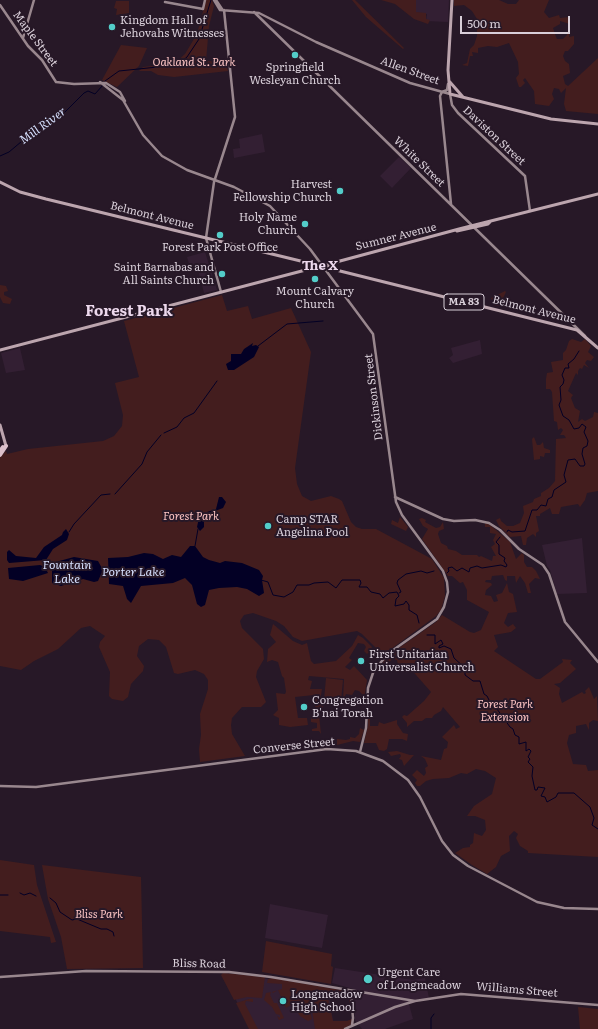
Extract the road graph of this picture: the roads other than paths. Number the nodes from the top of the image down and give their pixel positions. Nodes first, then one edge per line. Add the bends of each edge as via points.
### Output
1 (34, 0) edge
2 (205, 0) edge
3 (214, 0) edge
4 (452, 0) edge
5 (165, 2) dead end
6 (0, 4) edge
7 (224, 10) junction
8 (254, 12) junction
9 (23, 39) junction
10 (448, 80) junction
11 (100, 82) junction
12 (442, 92) junction
13 (450, 94) junction
14 (464, 97) junction
15 (127, 107) junction
16 (598, 124) edge
17 (215, 179) junction
18 (0, 182) edge
19 (598, 194) edge
20 (451, 205) junction
21 (530, 212) junction
22 (474, 227) junction
23 (206, 238) junction
24 (302, 262) junction
25 (332, 263) junction
26 (307, 264) junction
27 (318, 266) junction
28 (323, 266) junction
29 (307, 269) junction
30 (337, 271) junction
31 (221, 292) junction
32 (573, 324) junction
33 (572, 329) junction
34 (585, 336) junction
35 (598, 348) edge
36 (0, 350) edge
37 (0, 425) edge
38 (4, 446) junction
39 (0, 451) edge
40 (0, 455) edge
41 (395, 499) junction
42 (422, 505) dead end
43 (420, 509) junction
44 (598, 662) edge
45 (360, 752) junction
46 (0, 786) edge
47 (598, 909) edge
48 (0, 977) edge
49 (346, 990) junction
50 (354, 991) junction
51 (351, 996) junction
52 (396, 999) junction
53 (414, 1001) junction
54 (598, 1005) edge
55 (395, 1007) junction
56 (353, 1018) junction
57 (358, 1023) junction
58 (350, 1026) junction
59 (345, 1029) edge

1 - 9 main road
2 - 5 main road via 203,9
3 - 7 main road
4 - 10 main road
6 - 9 main road, Maple Street
7 - 8 main road, Allen Street
7 - 17 main road via 234,117
8 - 12 main road, Allen Street via 410,83
8 - 20 main road, White Street
9 - 11 main road, Maple Street via 41,59 56,82
10 - 12 main road via 447,90
10 - 13 main road
10 - 14 main road
11 - 15 main road, Dickinson Street via 116,94
11 - 15 main road, Dickinson Street via 118,91
12 - 13 main road, Allen Street
12 - 20 main road via 440,96
13 - 14 main road, Allen Street
13 - 21 main road, Daviston Street via 452,105 458,113 524,176
14 - 16 main road, Allen Street via 551,119
15 - 17 main road, Dickinson Street via 143,135 162,156 187,170
17 - 23 main road
17 - 28 main road, Dickinson Street via 269,205
18 - 23 main road, Belmont Avenue via 20,192
19 - 21 main road, Sumner Avenue
20 - 22 main road, White Street
21 - 22 main road, Sumner Avenue
22 - 25 main road, Sumner Avenue
22 - 32 main road, White Street
23 - 24 main road, Belmont Avenue
23 - 31 main road
24 - 26 main road, Belmont Avenue
24 - 29 main road
25 - 28 main road, Sumner Avenue / MA 83
25 - 30 main road
26 - 27 main road, Belmont Avenue
26 - 29 main road
27 - 28 main road, Sumner Avenue / MA 83
27 - 29 main road, Sumner Avenue / MA 83
28 - 29 main road, Sumner Avenue / MA 83
28 - 30 main road, Belmont Avenue / MA 83
28 - 41 main road, Dickinson Street via 375,339
29 - 31 main road, Sumner Avenue / MA 83
30 - 33 main road, Belmont Avenue / MA 83
31 - 36 main road, Sumner Avenue / MA 83
32 - 33 main road
32 - 34 main road, White Street
33 - 34 main road, Belmont Avenue / MA 83 via 580,331
34 - 35 main road, White Street / MA 83
37 - 38 main road
38 - 39 highway
38 - 40 highway via 5,450
41 - 43 main road
41 - 45 main road, Dickinson Street via 402,515 444,573 448,587 447,598 436,620 390,652 374,670 368,688 366,728
42 - 43 main road
43 - 44 main road via 447,520 489,523 500,530 518,549 543,564 550,575 565,622
45 - 46 main road, Converse Street via 327,749 35,787
45 - 47 main road, Converse Street via 384,761 408,780 420,797 442,841 451,853 468,866 537,902 564,908
48 - 49 main road, Bliss Road via 82,971 216,972 262,976
49 - 50 main road, Bliss Road
49 - 51 main road
50 - 51 main road
50 - 52 main road, Bliss Road
51 - 56 main road
52 - 53 main road, Bliss Road
52 - 55 main road
53 - 54 main road, Williams Street via 468,994
53 - 55 main road, Williams Street
55 - 57 main road, Williams Street
56 - 57 main road
56 - 58 main road
57 - 58 main road, Williams Street
58 - 59 main road, Williams Street

